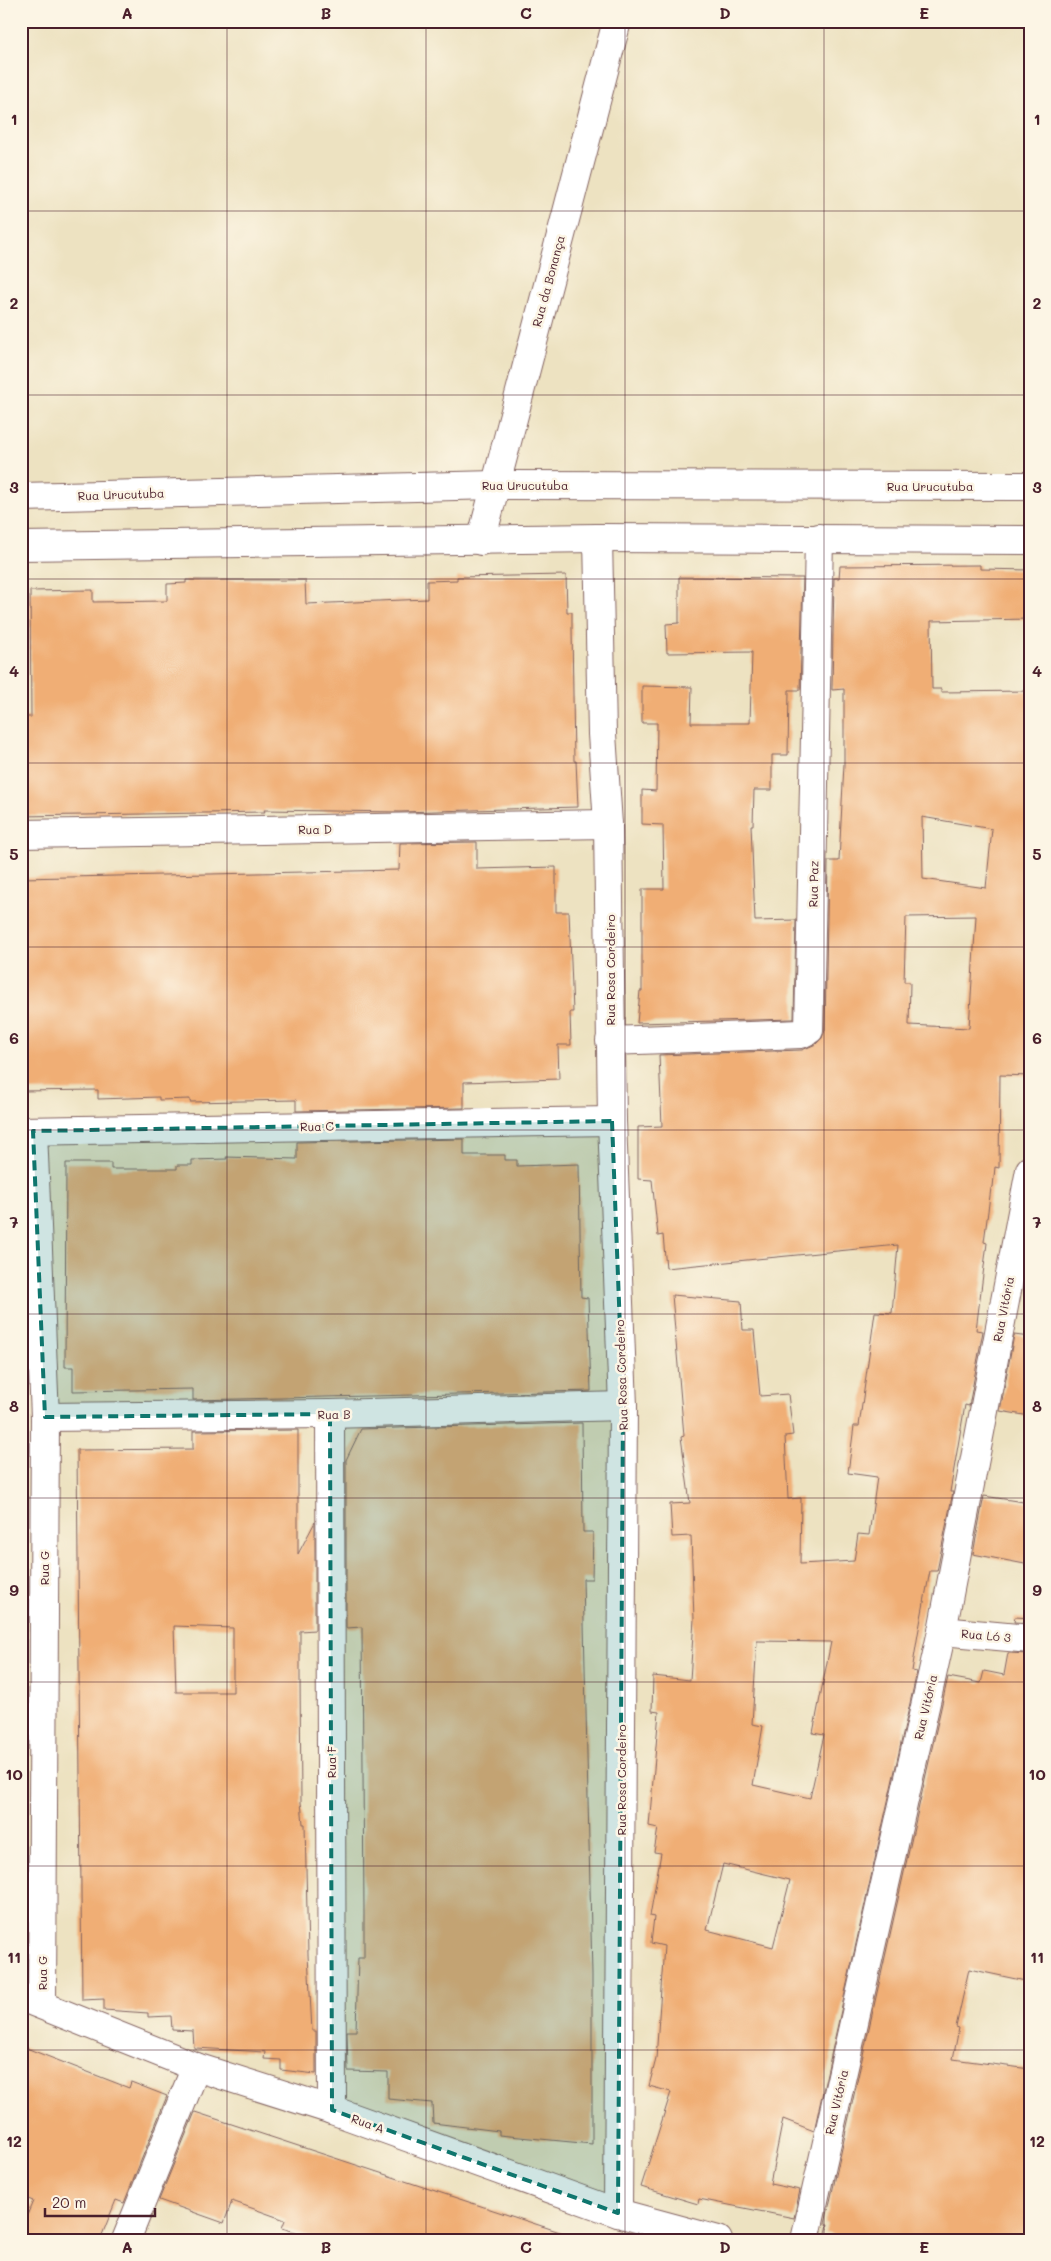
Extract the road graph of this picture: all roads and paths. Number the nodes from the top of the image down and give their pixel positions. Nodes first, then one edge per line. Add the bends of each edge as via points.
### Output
1 (616, 21) edge
2 (495, 485) junction
3 (1030, 486) edge
4 (21, 497) edge
5 (598, 538) junction
6 (819, 538) junction
7 (1030, 540) edge
8 (481, 541) junction
9 (21, 546) edge
10 (608, 824) junction
11 (21, 834) edge
12 (610, 1042) junction
13 (612, 1121) junction
14 (27, 1131) edge
15 (1030, 1170) edge
16 (623, 1406) junction
17 (330, 1414) junction
18 (44, 1418) junction
19 (942, 1631) junction
20 (1030, 1639) edge
21 (32, 2001) edge
22 (196, 2067) junction
23 (332, 2110) junction
24 (618, 2213) junction
25 (126, 2240) edge
26 (718, 2240) edge
27 (805, 2240) edge

1 - 2 street, Rua da Bonança
2 - 3 street, Rua Urucutuba
2 - 4 street, Rua Urucutuba
2 - 8 street, Rua da Bonança
5 - 6 street
5 - 8 street
5 - 10 street, Rua Rosa Cordeiro via 602,734
6 - 7 street
6 - 12 street, Rua Paz via 809,1030 801,1034
8 - 9 street
10 - 11 street, Rua D
10 - 12 street, Rua Rosa Cordeiro
12 - 13 street, Rua Rosa Cordeiro
13 - 14 street, Rua C
13 - 16 street, Rua Rosa Cordeiro
14 - 18 street, Rua G
15 - 19 street, Rua Vitória
16 - 17 street, Rua B
16 - 24 street, Rua Rosa Cordeiro
17 - 18 street, Rua B
17 - 23 street, Rua F
18 - 21 street, Rua G
19 - 20 street, Rua Ló 3
19 - 27 street, Rua Vitória
21 - 22 street, Rua A
22 - 23 street, Rua A
22 - 25 street
23 - 24 street, Rua A
24 - 26 street, Rua A

